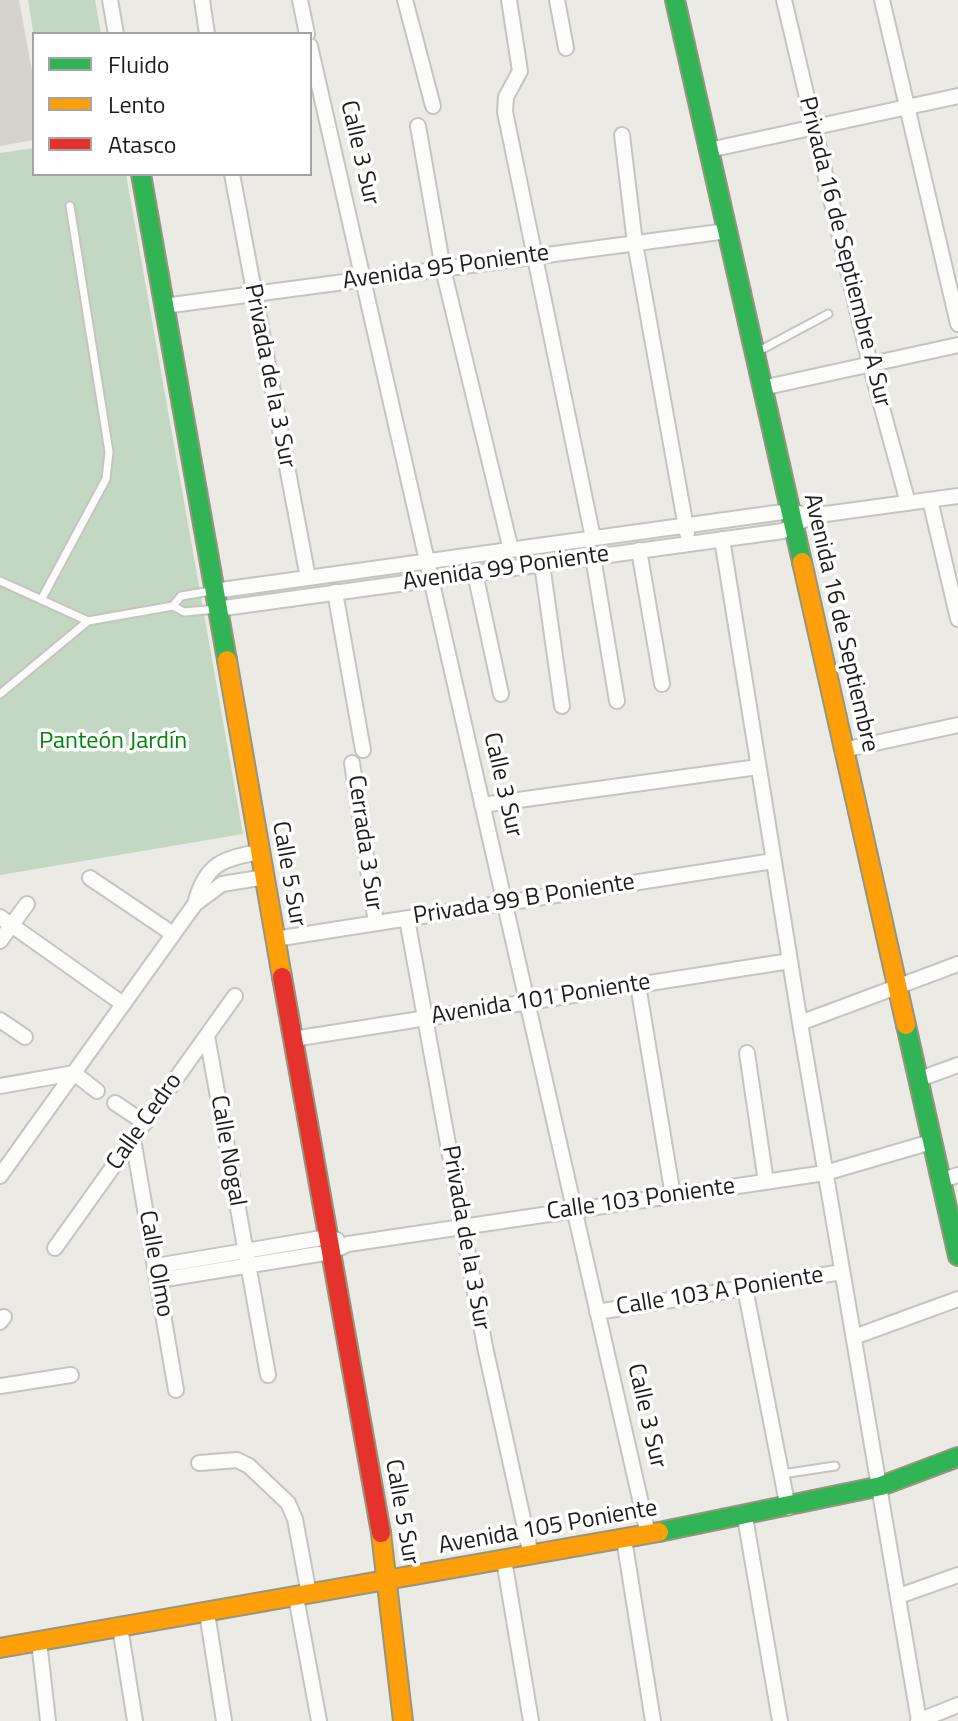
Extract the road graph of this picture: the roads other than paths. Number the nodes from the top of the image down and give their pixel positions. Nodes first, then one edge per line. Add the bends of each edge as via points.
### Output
1 (112, 0) edge
2 (202, 0) edge
3 (300, 0) edge
4 (405, 0) edge
5 (509, 0) edge
6 (557, 0) edge
7 (675, 0) edge
8 (784, 0) edge
9 (882, 0) edge
10 (116, 32) edge
11 (207, 32) edge
12 (307, 32) edge
13 (566, 48) dead end
14 (312, 55) edge
15 (958, 96) edge
16 (433, 106) dead end
17 (907, 106) junction
18 (418, 126) dead end
19 (814, 126) junction
20 (622, 135) dead end
21 (709, 150) junction
22 (141, 176) edge
23 (232, 176) edge
24 (70, 206) dead end
25 (727, 231) junction
26 (635, 243) junction
27 (535, 257) junction
28 (443, 269) junction
29 (363, 279) junction
30 (253, 294) junction
31 (164, 306) junction
32 (828, 314) dead end
33 (958, 324) edge
34 (958, 345) edge
35 (754, 353) junction
36 (870, 364) junction
37 (762, 388) junction
38 (958, 496) edge
39 (930, 500) junction
40 (908, 503) junction
41 (792, 518) junction
42 (686, 525) junction
43 (593, 538) junction
44 (722, 539) junction
45 (689, 543) junction
46 (511, 550) junction
47 (639, 550) junction
48 (593, 557) junction
49 (427, 561) junction
50 (542, 564) junction
51 (475, 573) junction
52 (308, 578) junction
53 (431, 579) junction
54 (0, 581) edge
55 (335, 592) junction
56 (41, 600) junction
57 (216, 600) junction
58 (173, 606) junction
59 (958, 619) edge
60 (88, 621) junction
61 (662, 684) dead end
62 (0, 694) edge
63 (501, 694) dead end
64 (617, 701) dead end
65 (562, 706) dead end
66 (958, 725) edge
67 (363, 750) dead end
68 (843, 750) junction
69 (352, 763) dead end
70 (758, 767) junction
71 (482, 805) junction
72 (260, 852) junction
73 (773, 861) junction
74 (265, 877) junction
75 (90, 878) dead end
76 (505, 903) junction
77 (27, 904) dead end
78 (195, 904) junction
79 (407, 919) junction
80 (6, 921) edge
81 (376, 923) junction
82 (173, 934) junction
83 (275, 939) junction
84 (0, 941) edge
85 (790, 961) junction
86 (958, 964) edge
87 (638, 985) junction
88 (895, 987) junction
89 (235, 996) dead end
90 (527, 1002) junction
91 (123, 1004) junction
92 (425, 1018) junction
93 (0, 1020) edge
94 (800, 1023) junction
95 (207, 1036) junction
96 (25, 1037) dead end
97 (293, 1039) junction
98 (747, 1053) dead end
99 (958, 1065) edge
100 (74, 1073) junction
101 (917, 1080) junction
102 (0, 1086) edge
103 (97, 1091) dead end
104 (115, 1103) dead end
105 (145, 1123) junction
106 (133, 1139) junction
107 (931, 1142) junction
108 (825, 1173) junction
109 (958, 1175) edge
110 (0, 1176) edge
111 (939, 1181) junction
112 (766, 1182) junction
113 (673, 1196) junction
114 (574, 1210) junction
115 (463, 1227) junction
116 (329, 1244) junction
117 (55, 1248) dead end
118 (958, 1256) edge
119 (247, 1258) junction
120 (842, 1272) junction
121 (158, 1273) junction
122 (745, 1288) junction
123 (958, 1299) edge
124 (597, 1312) junction
125 (854, 1337) junction
126 (71, 1375) dead end
127 (268, 1375) dead end
128 (0, 1386) edge
129 (176, 1390) dead end
130 (958, 1457) edge
131 (199, 1463) dead end
132 (835, 1466) dead end
133 (782, 1474) junction
134 (881, 1486) junction
135 (788, 1508) junction
136 (745, 1517) junction
137 (648, 1534) junction
138 (624, 1539) junction
139 (531, 1555) junction
140 (504, 1560) junction
141 (958, 1575) edge
142 (389, 1581) junction
143 (302, 1595) junction
144 (899, 1596) junction
145 (207, 1613) junction
146 (120, 1627) junction
147 (39, 1641) junction
148 (0, 1648) edge
149 (958, 1705) edge
150 (48, 1721) edge
151 (135, 1721) edge
152 (224, 1721) edge
153 (319, 1721) edge
154 (403, 1721) edge
155 (531, 1721) edge
156 (653, 1721) edge
157 (780, 1721) edge
158 (919, 1721) edge

1 - 10 street
2 - 11 street
3 - 12 street
4 - 16 street
5 - 27 street via 520,71 506,97 505,112
6 - 13 street
7 - 21 street, Avenida 16 de Septiembre
8 - 19 street, Privada 16 de Septiembre A Sur
9 - 17 street
14 - 29 street, Calle 3 Sur
15 - 17 street
17 - 19 street
17 - 33 street
18 - 28 street
19 - 21 street
19 - 36 street, Privada 16 de Septiembre A Sur
20 - 26 street
21 - 25 street, Avenida 16 de Septiembre
22 - 31 street, Calle 5 Sur
23 - 30 street, Privada de la 3 Sur
24 - 56 lane via 109,452 106,479
25 - 26 street, Avenida 95 Poniente
25 - 35 street, Avenida 16 de Septiembre
26 - 27 street, Avenida 95 Poniente
26 - 42 street
27 - 28 street, Avenida 95 Poniente
27 - 43 street
28 - 29 street, Avenida 95 Poniente
28 - 46 street
29 - 30 street, Avenida 95 Poniente
29 - 49 street, Calle 3 Sur
30 - 31 street, Avenida 95 Poniente
30 - 52 street, Privada de la 3 Sur
31 - 57 street, Calle 5 Sur
32 - 35 lane
34 - 36 street
35 - 37 street, Avenida 16 de Septiembre
36 - 37 street
36 - 40 street, Privada 16 de Septiembre A Sur
37 - 41 street, Avenida 16 de Septiembre
38 - 39 street
39 - 40 street
39 - 59 street
40 - 41 street
41 - 42 street, Avenida 99 Poniente
41 - 44 street, Avenida 99 Poniente via 783,531
41 - 68 street, Avenida 16 de Septiembre
42 - 43 street, Avenida 99 Poniente
42 - 45 street
43 - 46 street, Avenida 99 Poniente
44 - 45 street, Avenida 99 Poniente
44 - 70 street
45 - 47 street, Avenida 99 Poniente
46 - 49 street, Avenida 99 Poniente
47 - 48 street, Avenida 99 Poniente
47 - 61 street
48 - 50 street, Avenida 99 Poniente
48 - 64 street
49 - 52 street, Avenida 99 Poniente
49 - 53 street, Calle 3 Sur
50 - 51 street, Avenida 99 Poniente
50 - 65 street
51 - 53 street, Avenida 99 Poniente
51 - 63 street
52 - 57 street, Avenida 99 Poniente
53 - 55 street, Avenida 99 Poniente
53 - 71 street, Calle 3 Sur
54 - 56 lane
55 - 57 street, Avenida 99 Poniente
55 - 67 street
56 - 60 lane
57 - 58 lane via 184,612
57 - 58 lane via 181,596
57 - 72 street, Calle 5 Sur
58 - 60 lane
60 - 62 lane
66 - 68 street
68 - 88 street, Avenida 16 de Septiembre
69 - 81 street, Cerrada 3 Sur
70 - 71 street
70 - 73 street
71 - 76 street, Calle 3 Sur
72 - 74 street, Calle 5 Sur
72 - 78 street via 216,864
73 - 76 street, Privada 99 B Poniente
73 - 85 street
74 - 78 street via 222,884
74 - 83 street, Calle 5 Sur
75 - 82 street
76 - 79 street, Privada 99 B Poniente
76 - 90 street, Calle 3 Sur
77 - 80 street
78 - 82 street
79 - 81 street, Privada 99 B Poniente
79 - 92 street, Privada de la 3 Sur
80 - 84 street
80 - 91 street
81 - 83 street, Privada 99 B Poniente
82 - 91 street
83 - 97 street, Calle 5 Sur
85 - 87 street, Avenida 101 Poniente
85 - 94 street
86 - 88 street
87 - 90 street, Avenida 101 Poniente
87 - 113 street
88 - 94 street
88 - 101 street, Avenida 16 de Septiembre
89 - 95 street, Calle Cedro
90 - 92 street, Avenida 101 Poniente
90 - 114 street, Calle 3 Sur
91 - 100 street
92 - 97 street, Avenida 101 Poniente
92 - 115 street, Privada de la 3 Sur
93 - 96 street
94 - 108 street
95 - 105 street, Calle Cedro
95 - 119 street, Calle Nogal
97 - 116 street, Calle 5 Sur
98 - 112 street
99 - 101 street
100 - 102 street
100 - 103 street
100 - 110 street
101 - 107 street, Avenida 16 de Septiembre
104 - 105 street
105 - 106 street, Calle Cedro
106 - 117 street, Calle Cedro
106 - 121 street, Calle Olmo
107 - 108 street, Calle 103 Poniente
107 - 111 street, Avenida 16 de Septiembre
108 - 112 street, Calle 103 Poniente
108 - 120 street
109 - 111 street
111 - 118 street, Avenida 16 de Septiembre
112 - 113 street, Calle 103 Poniente
113 - 114 street, Calle 103 Poniente
114 - 115 street, Calle 103 Poniente
114 - 124 street, Calle 3 Sur
115 - 116 street, Calle 103 Poniente
115 - 139 street, Privada de la 3 Sur
116 - 119 street
116 - 142 street, Calle 5 Sur
119 - 121 street
119 - 127 street, Calle Nogal
120 - 122 street, Calle 103 A Poniente
120 - 125 street
121 - 129 street, Calle Olmo
122 - 124 street, Calle 103 A Poniente
122 - 133 street
123 - 125 street
124 - 137 street, Calle 3 Sur
125 - 134 street
126 - 128 street
130 - 134 street, Avenida 105 Poniente
131 - 143 street via 237,1460 288,1503 295,1519
132 - 133 lane
133 - 135 street
134 - 135 street, Avenida 105 Poniente
134 - 144 street
135 - 136 street, Avenida 105 Poniente
136 - 137 street, Avenida 105 Poniente
136 - 157 street
137 - 138 street, Avenida 105 Poniente
138 - 139 street, Avenida 105 Poniente
138 - 156 street
139 - 140 street, Avenida 105 Poniente
140 - 142 street, Avenida 105 Poniente
140 - 155 street
141 - 144 street
142 - 143 street, Avenida 105 Poniente
142 - 154 street
143 - 145 street, Avenida 105 Poniente
143 - 153 street
144 - 158 street
145 - 146 street, Avenida 105 Poniente
145 - 152 street
146 - 147 street, Avenida 105 Poniente
146 - 151 street
147 - 148 street, Avenida 105 Poniente
147 - 150 street
149 - 158 street

